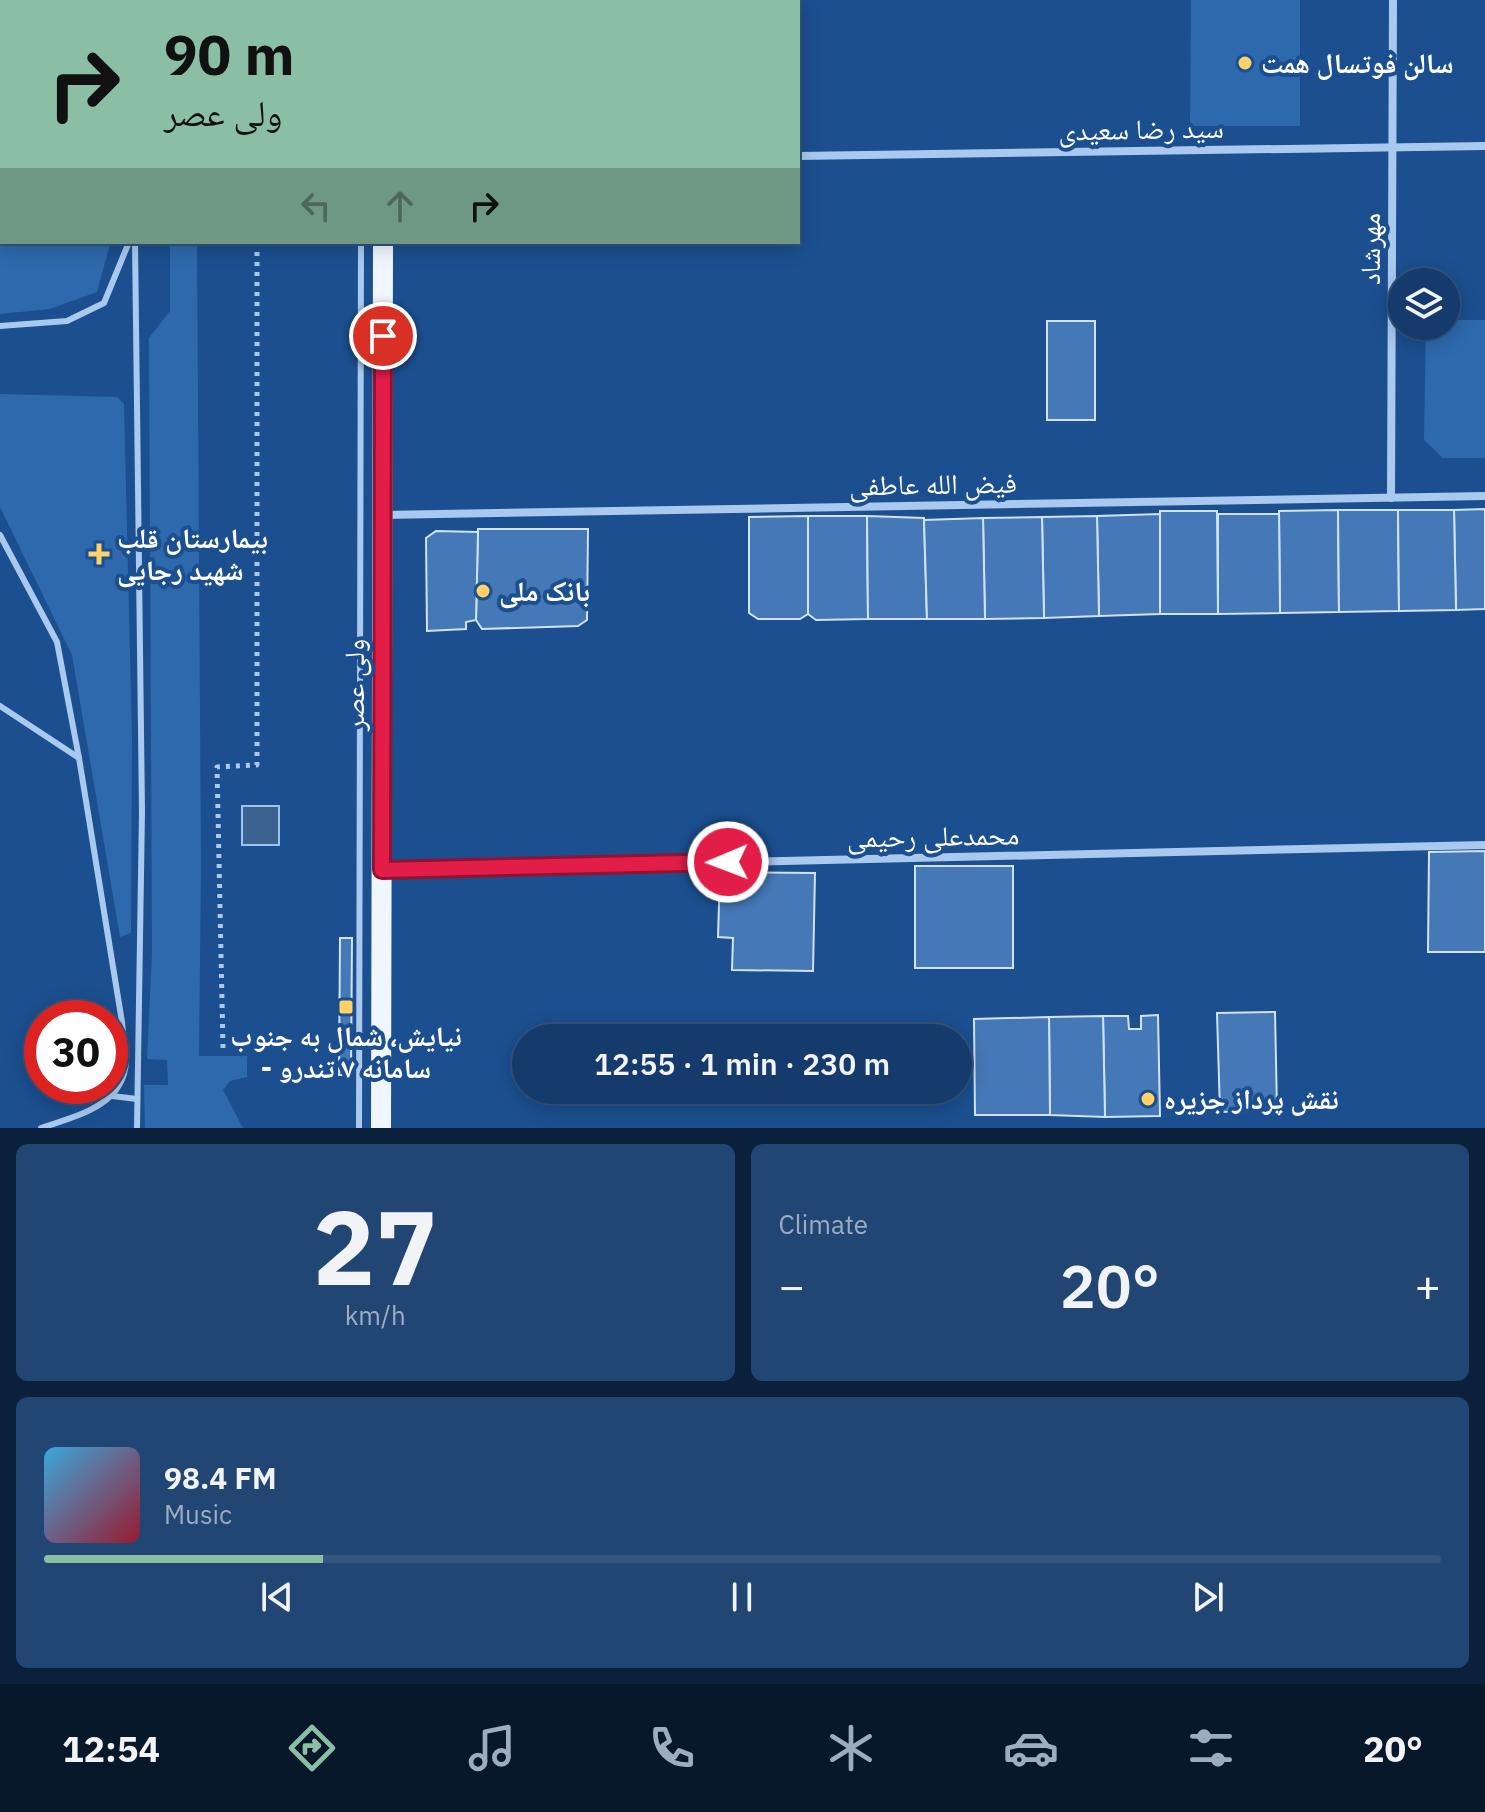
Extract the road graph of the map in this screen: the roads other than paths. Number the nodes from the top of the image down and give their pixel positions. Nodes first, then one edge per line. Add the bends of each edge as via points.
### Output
1 (1393, 0) edge
2 (1485, 146) edge
3 (1392, 147) junction
4 (800, 156) edge
5 (131, 244) edge
6 (132, 244) edge
7 (361, 244) edge
8 (383, 244) edge
9 (0, 326) edge
10 (1485, 496) edge
11 (1391, 498) junction
12 (382, 515) junction
13 (0, 535) edge
14 (0, 706) edge
15 (79, 758) junction
16 (1485, 845) edge
17 (382, 870) junction
18 (118, 1000) edge
19 (128, 1061) edge
20 (138, 1061) junction
21 (128, 1098) edge
22 (137, 1099) junction
23 (101, 1104) edge
24 (41, 1128) edge
25 (137, 1128) edge
26 (359, 1128) edge
27 (381, 1128) edge

1 - 3 street, مهرشاد
2 - 3 street, سید رضا سعیدی
3 - 4 street, سید رضا سعیدی
3 - 11 street, مهرشاد
5 - 9 lane via 104,303 67,321
6 - 20 lane via 142,812
7 - 26 lane
8 - 12 main road, ولی عصر
10 - 11 street, فیض الله عاطفی
11 - 12 street, فیض الله عاطفی
12 - 17 main road, ولی عصر
13 - 15 lane via 57,642
14 - 15 lane
15 - 18 lane
16 - 17 street, محمدعلی رحیمی
17 - 27 main road, ولی عصر
19 - 20 lane
20 - 22 lane
21 - 22 lane
22 - 25 lane
23 - 24 lane

